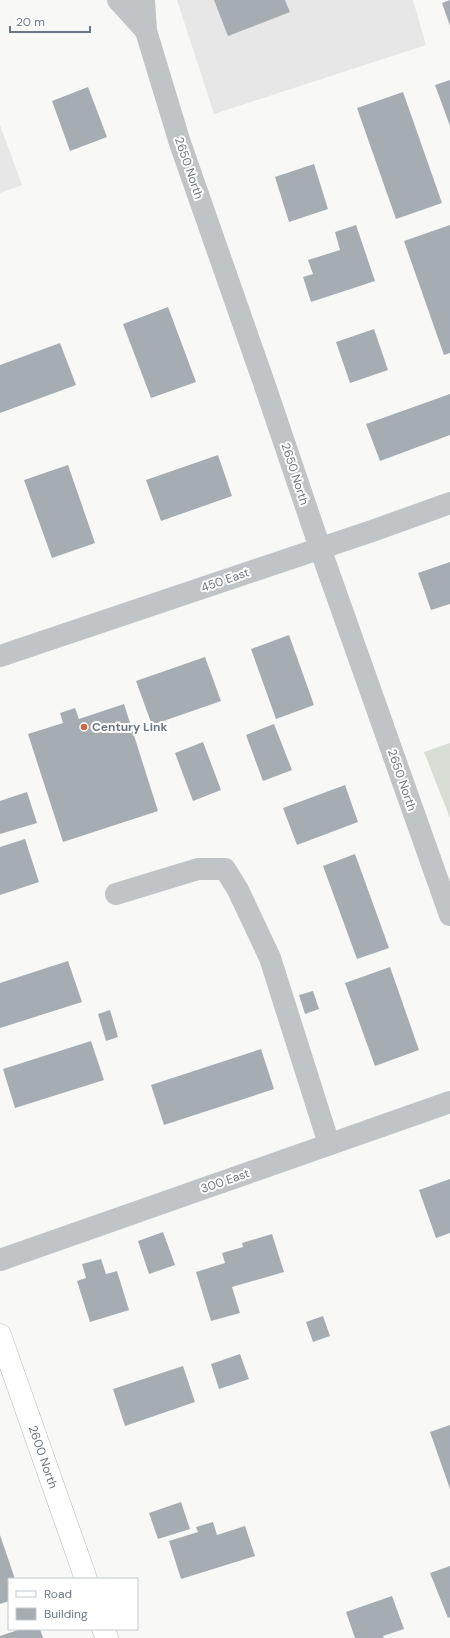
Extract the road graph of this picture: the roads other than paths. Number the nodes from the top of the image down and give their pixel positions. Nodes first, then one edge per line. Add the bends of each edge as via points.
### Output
1 (118, 0) edge
2 (144, 0) edge
3 (146, 31) junction
4 (450, 503) edge
5 (320, 548) junction
6 (0, 656) edge
7 (116, 894) dead end
8 (450, 915) edge
9 (450, 1102) edge
10 (329, 1144) junction
11 (0, 1260) edge
12 (0, 1334) edge
13 (86, 1578) edge

1 - 3 street, 2650 North
2 - 3 street, 2650 North
3 - 5 street, 2650 North via 180,143
4 - 5 street, 450 East
5 - 6 street, 450 East
5 - 8 street, 2650 North
7 - 10 street via 198,869 226,869 270,958
9 - 10 street, 300 East
10 - 11 street, 300 East
12 - 13 main road, 2600 North

